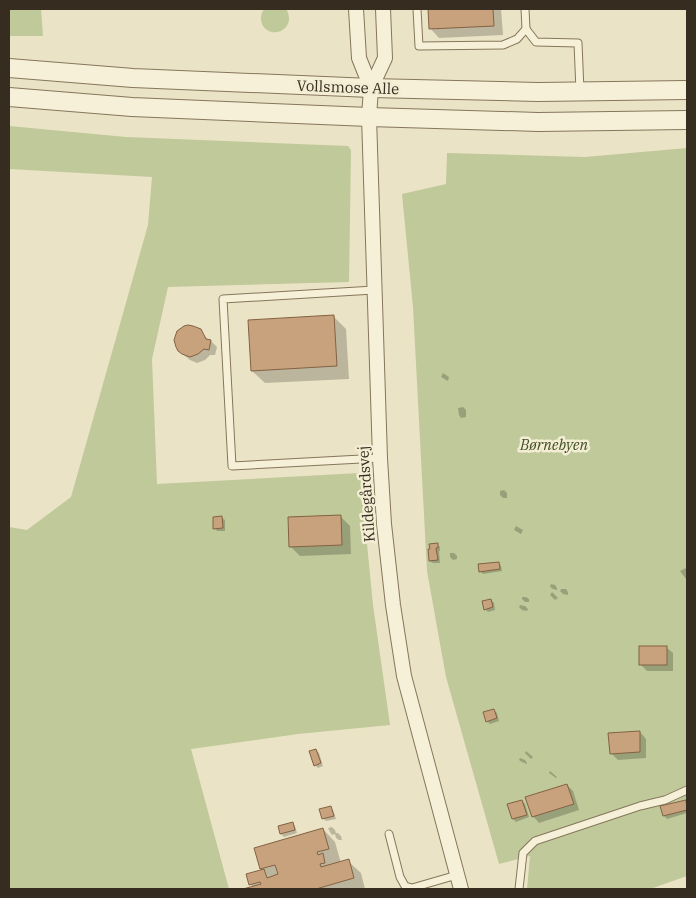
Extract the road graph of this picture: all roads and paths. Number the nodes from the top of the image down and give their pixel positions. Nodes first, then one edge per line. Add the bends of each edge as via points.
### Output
1 (356, 9) edge
2 (383, 9) edge
3 (417, 9) edge
4 (525, 9) edge
5 (526, 29) junction
6 (9, 68) edge
7 (371, 88) junction
8 (687, 90) edge
9 (580, 92) junction
10 (9, 97) edge
11 (369, 117) junction
12 (687, 120) edge
13 (374, 290) junction
14 (380, 458) junction
15 (687, 790) edge
16 (389, 834) dead end
17 (457, 875) junction
18 (461, 889) edge
19 (519, 889) edge

1 - 7 street via 359,58
2 - 7 street via 385,58
3 - 5 lane via 419,46 503,45 517,39
4 - 5 lane
5 - 9 lane via 536,42 578,43
6 - 7 street, Vollsmose Alle via 133,78
7 - 9 street, Vollsmose Alle
7 - 11 street, Kildegårdsvej
8 - 9 street, Vollsmose Alle
10 - 11 street, Vollsmose Alle via 132,108
11 - 12 street, Vollsmose Alle via 538,122
11 - 13 street, Kildegårdsvej
13 - 14 street, Kildegårdsvej
13 - 14 lane via 223,299 232,466
14 - 17 street, Kildegårdsvej via 393,606 404,676
15 - 19 lane via 535,841 523,853
16 - 17 lane via 405,886 412,888
17 - 18 street, Kildegårdsvej

